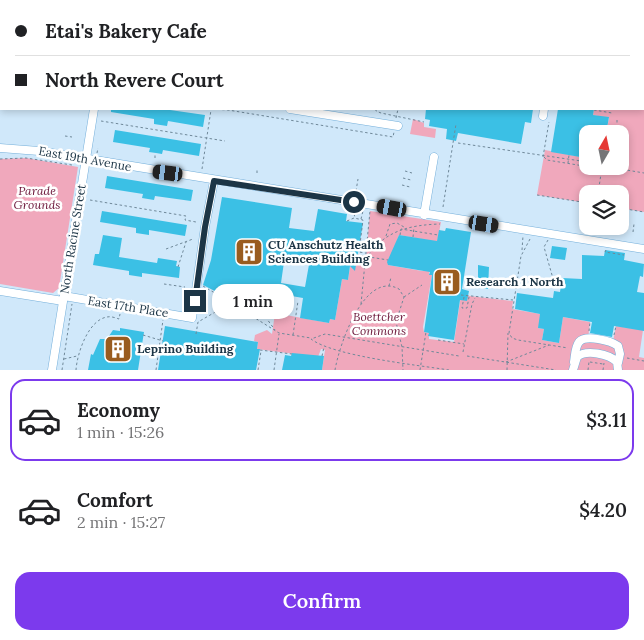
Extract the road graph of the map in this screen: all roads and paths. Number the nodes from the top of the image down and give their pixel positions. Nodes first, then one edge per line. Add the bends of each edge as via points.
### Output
1 (94, 110) edge
2 (212, 110) edge
3 (228, 110) edge
4 (299, 110) edge
5 (376, 110) edge
6 (596, 110) edge
7 (612, 113) dead end
8 (545, 114) edge
9 (617, 120) dead end
10 (102, 121) dead end
11 (424, 122) dead end
12 (456, 124) dead end
13 (617, 125) edge
14 (398, 126) dead end
15 (65, 136) dead end
16 (72, 137) dead end
17 (393, 137) dead end
18 (207, 138) junction
19 (225, 141) dead end
20 (458, 143) dead end
21 (0, 148) edge
22 (156, 153) dead end
23 (569, 155) dead end
24 (434, 157) dead end
25 (543, 157) junction
26 (0, 158) edge
27 (155, 158) dead end
28 (569, 159) junction
29 (86, 160) junction
30 (579, 161) edge
31 (568, 164) junction
32 (72, 166) dead end
33 (579, 166) edge
34 (258, 168) dead end
35 (202, 169) dead end
36 (629, 170) edge
37 (405, 171) dead end
38 (257, 173) dead end
39 (412, 173) dead end
40 (644, 173) edge
41 (403, 178) dead end
42 (358, 179) dead end
43 (411, 180) dead end
44 (214, 181) junction
45 (402, 185) dead end
46 (410, 186) dead end
47 (356, 191) dead end
48 (537, 195) dead end
49 (90, 200) dead end
50 (579, 202) edge
51 (443, 206) dead end
52 (353, 208) dead end
53 (363, 210) dead end
54 (629, 210) edge
55 (370, 211) dead end
56 (644, 212) edge
57 (424, 215) junction
58 (354, 218) junction
59 (361, 219) junction
60 (347, 221) dead end
61 (196, 222) dead end
62 (442, 224) dead end
63 (634, 224) dead end
64 (414, 226) junction
65 (406, 228) junction
66 (401, 229) junction
67 (414, 231) junction
68 (633, 232) dead end
69 (523, 233) dead end
70 (400, 235) dead end
71 (438, 235) dead end
72 (386, 236) junction
73 (413, 237) dead end
74 (533, 237) dead end
75 (193, 240) dead end
76 (548, 240) dead end
77 (186, 241) junction
78 (166, 249) dead end
79 (644, 249) edge
80 (611, 250) dead end
81 (522, 252) junction
82 (366, 253) junction
83 (357, 255) dead end
84 (624, 255) dead end
85 (366, 259) junction
86 (388, 260) dead end
87 (178, 267) dead end
88 (391, 276) dead end
89 (164, 284) dead end
90 (552, 284) dead end
91 (202, 286) dead end
92 (389, 286) junction
93 (422, 286) dead end
94 (185, 287) dead end
95 (0, 291) edge
96 (404, 297) junction
97 (469, 297) junction
98 (475, 298) junction
99 (63, 299) junction
100 (513, 300) junction
101 (298, 301) dead end
102 (72, 302) dead end
103 (231, 303) junction
104 (247, 303) dead end
105 (360, 305) junction
106 (120, 313) dead end
107 (164, 320) dead end
108 (195, 320) junction
109 (509, 327) junction
110 (275, 331) junction
111 (426, 332) dead end
112 (279, 333) junction
113 (196, 334) dead end
114 (144, 335) dead end
115 (292, 336) junction
116 (344, 337) junction
117 (311, 338) junction
118 (162, 340) junction
119 (438, 340) dead end
120 (465, 344) junction
121 (549, 345) junction
122 (324, 347) junction
123 (402, 347) junction
124 (572, 348) dead end
125 (339, 351) junction
126 (464, 352) dead end
127 (277, 353) junction
128 (78, 354) junction
129 (140, 354) dead end
130 (292, 354) dead end
131 (151, 355) dead end
132 (322, 356) dead end
133 (459, 356) dead end
134 (466, 356) dead end
135 (625, 358) dead end
136 (64, 359) junction
137 (644, 361) edge
138 (506, 362) junction
139 (403, 363) junction
140 (597, 363) junction
141 (574, 366) edge
142 (596, 367) dead end
143 (618, 367) edge
144 (52, 370) edge
145 (62, 370) edge
146 (76, 370) edge
147 (156, 370) edge
148 (258, 370) edge
149 (274, 370) edge
150 (335, 370) edge
151 (403, 370) edge
152 (420, 370) edge
153 (449, 370) edge
154 (507, 370) edge
155 (556, 370) edge
156 (588, 370) edge
157 (592, 370) edge
158 (603, 370) edge

1 - 29 street, North Racine Street
2 - 18 path
3 - 17 path
4 - 14 street
5 - 11 path
6 - 7 path
8 - 25 path
9 - 13 path
10 - 18 path
12 - 51 path
15 - 16 path
18 - 19 path
18 - 35 path
20 - 25 path
21 - 29 street, East 19th Avenue
22 - 27 path
23 - 28 path
24 - 57 street
25 - 28 path
25 - 31 path
26 - 32 path via 26,158
28 - 30 path
28 - 31 path
29 - 44 street, East 19th Avenue
29 - 99 street, North Racine Street
31 - 33 path
34 - 38 path
36 - 40 path
37 - 39 path
41 - 43 path
42 - 47 path
44 - 57 street, East 19th Avenue
44 - 108 street via 205,227
45 - 46 path
48 - 50 path
49 - 61 path via 186,216 185,220
52 - 58 path
53 - 59 path
54 - 56 path
55 - 82 path
57 - 79 street, East 19th Avenue
58 - 59 path
58 - 60 path
59 - 82 path via 359,252
62 - 64 path
63 - 68 path
64 - 65 path
64 - 67 path
65 - 66 path
65 - 72 path via 393,223 387,227
66 - 67 path
66 - 70 path
66 - 72 path
67 - 71 path
67 - 73 path
69 - 81 path
72 - 85 path
74 - 81 path
75 - 77 path
76 - 90 path via 544,247
77 - 78 path
77 - 87 path
80 - 84 path via 605,252
81 - 100 path
82 - 85 path
83 - 86 path, bridge
85 - 105 path
88 - 92 path
89 - 94 path
91 - 103 path
92 - 96 path via 399,288
92 - 105 path via 376,290
93 - 96 path
95 - 99 street, East 17th Place
96 - 123 path via 396,322
97 - 97 path via 467,308 462,308 462,296
97 - 98 path
98 - 100 path
98 - 120 path
99 - 108 street, East 17th Place
99 - 144 street, North Racine Street
100 - 109 path
101 - 115 path
102 - 136 path
103 - 108 path
103 - 110 path
104 - 110 path via 256,304
105 - 116 path
106 - 128 path via 120,319 107,317 92,328
107 - 118 path
108 - 113 path
109 - 121 path via 510,336 514,339
109 - 138 path
110 - 112 path
111 - 152 path, bridge
112 - 115 path
112 - 127 path
114 - 118 path
115 - 117 path
116 - 117 path via 325,334
116 - 123 path
116 - 125 path
117 - 122 path
118 - 147 path
119 - 120 path
120 - 126 path
121 - 124 path
121 - 138 path
122 - 125 path
122 - 132 path
123 - 133 path
123 - 139 path
125 - 139 path
125 - 150 path
127 - 130 path
127 - 148 path via 260,350
127 - 149 path
128 - 136 path
128 - 146 path
129 - 131 path
134 - 138 path
135 - 137 path
136 - 145 path
138 - 154 path
138 - 155 path
139 - 151 path
139 - 153 path
140 - 142 path
140 - 156 path via 589,362
140 - 158 path via 604,364
141 - 143 street via 578,355 585,353 609,356
141 - 143 street via 578,344 589,339 617,345 620,353
156 - 157 path

